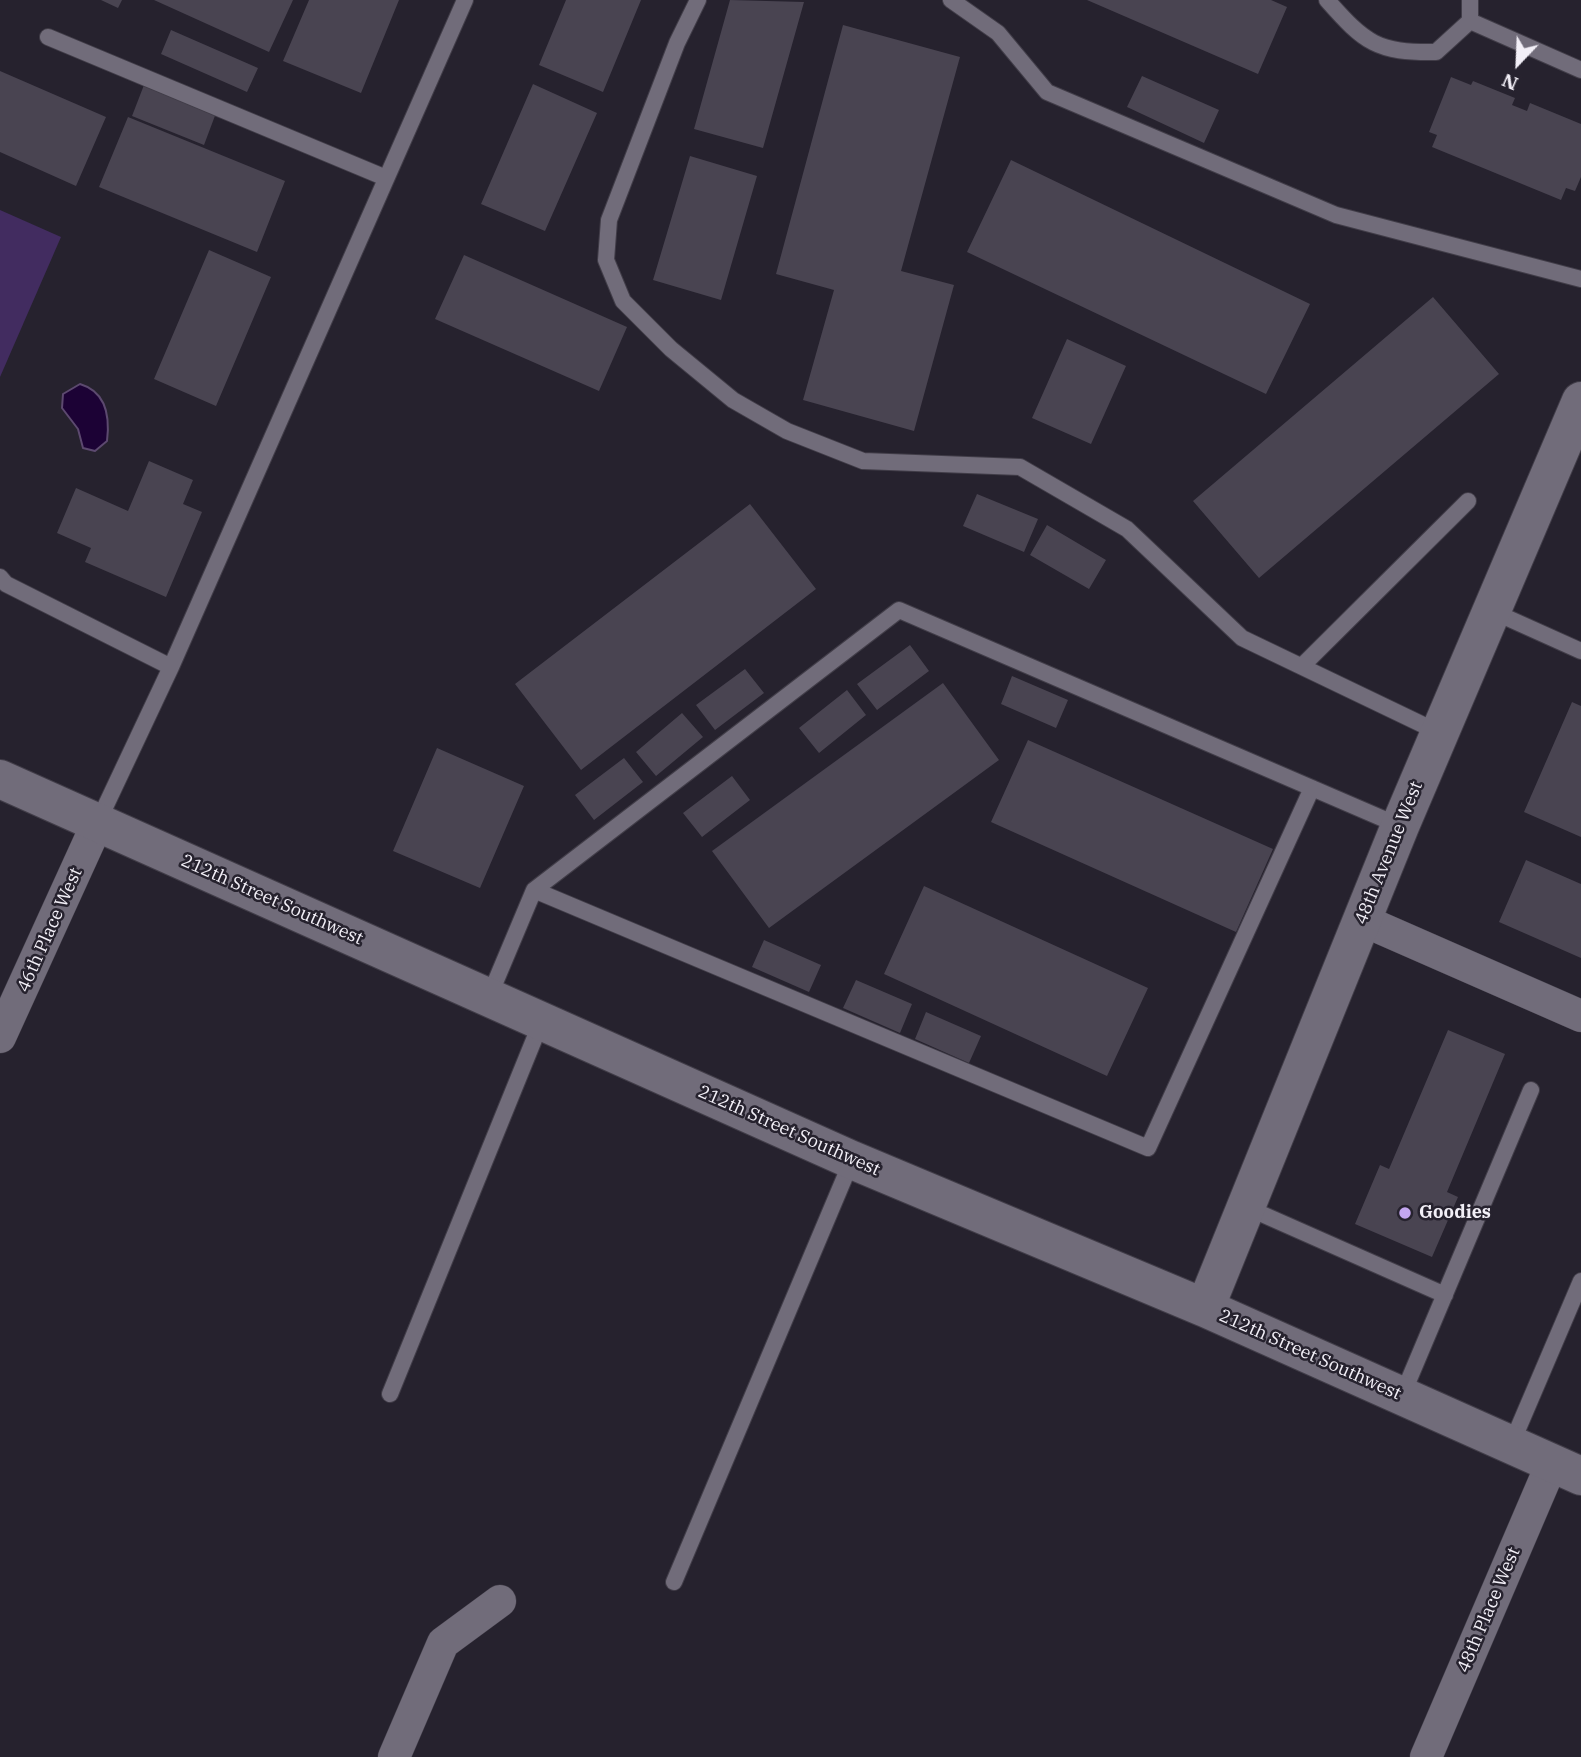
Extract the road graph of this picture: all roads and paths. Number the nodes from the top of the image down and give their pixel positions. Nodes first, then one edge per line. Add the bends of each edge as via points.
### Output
1 (465, 0) edge
2 (698, 0) edge
3 (951, 0) edge
4 (1327, 0) edge
5 (1470, 0) edge
6 (1471, 22) junction
7 (48, 37) dead end
8 (1581, 70) edge
9 (386, 178) junction
10 (1581, 279) edge
11 (1581, 401) edge
12 (1468, 501) dead end
13 (0, 577) edge
14 (1492, 611) junction
15 (1581, 651) edge
16 (1301, 666) junction
17 (170, 667) junction
18 (1440, 733) junction
19 (0, 779) edge
20 (1312, 788) junction
21 (98, 822) junction
22 (1400, 826) junction
23 (534, 890) junction
24 (1362, 920) junction
25 (489, 997) junction
26 (1581, 1016) edge
27 (542, 1020) junction
28 (0, 1037) edge
29 (1531, 1090) dead end
30 (852, 1160) junction
31 (1244, 1206) junction
32 (1581, 1281) edge
33 (1445, 1295) junction
34 (1205, 1308) junction
35 (390, 1394) dead end
36 (1402, 1396) junction
37 (1511, 1445) junction
38 (1566, 1470) edge
39 (674, 1582) dead end
40 (500, 1601) dead end
41 (394, 1757) edge
42 (1426, 1757) edge

1 - 9 lane
2 - 16 lane via 609,220 606,260 623,301 671,349 733,400 787,431 863,461 1020,467 1127,529 1242,638
3 - 10 lane via 998,33 1048,92 1336,215
4 - 6 lane via 1359,37 1401,53 1436,52
5 - 6 lane
6 - 8 lane
7 - 9 lane
9 - 17 lane
11 - 14 main road, 48th Avenue West
12 - 16 lane
13 - 17 lane
14 - 15 lane
14 - 18 main road, 48th Avenue West
16 - 18 lane
17 - 21 lane
18 - 22 main road, 48th Avenue West
19 - 21 main road, 212th Street Southwest
20 - 22 lane
20 - 23 lane via 899,610
20 - 23 lane via 1148,1148
21 - 25 main road, 212th Street Southwest
21 - 28 street, 46th Place West
22 - 24 main road, 48th Avenue West
23 - 25 lane
24 - 26 street
24 - 31 main road, 48th Avenue West
25 - 27 main road, 212th Street Southwest
27 - 30 main road, 212th Street Southwest
27 - 35 lane
29 - 33 lane
30 - 34 main road, 212th Street Southwest
30 - 39 lane
31 - 33 lane
31 - 34 main road, 48th Avenue West
32 - 37 lane
33 - 36 lane
34 - 36 main road, 212th Street Southwest
36 - 37 main road, 212th Street Southwest
37 - 38 main road, 212th Street Southwest
38 - 42 street, 48th Place West
40 - 41 street via 443,1643

